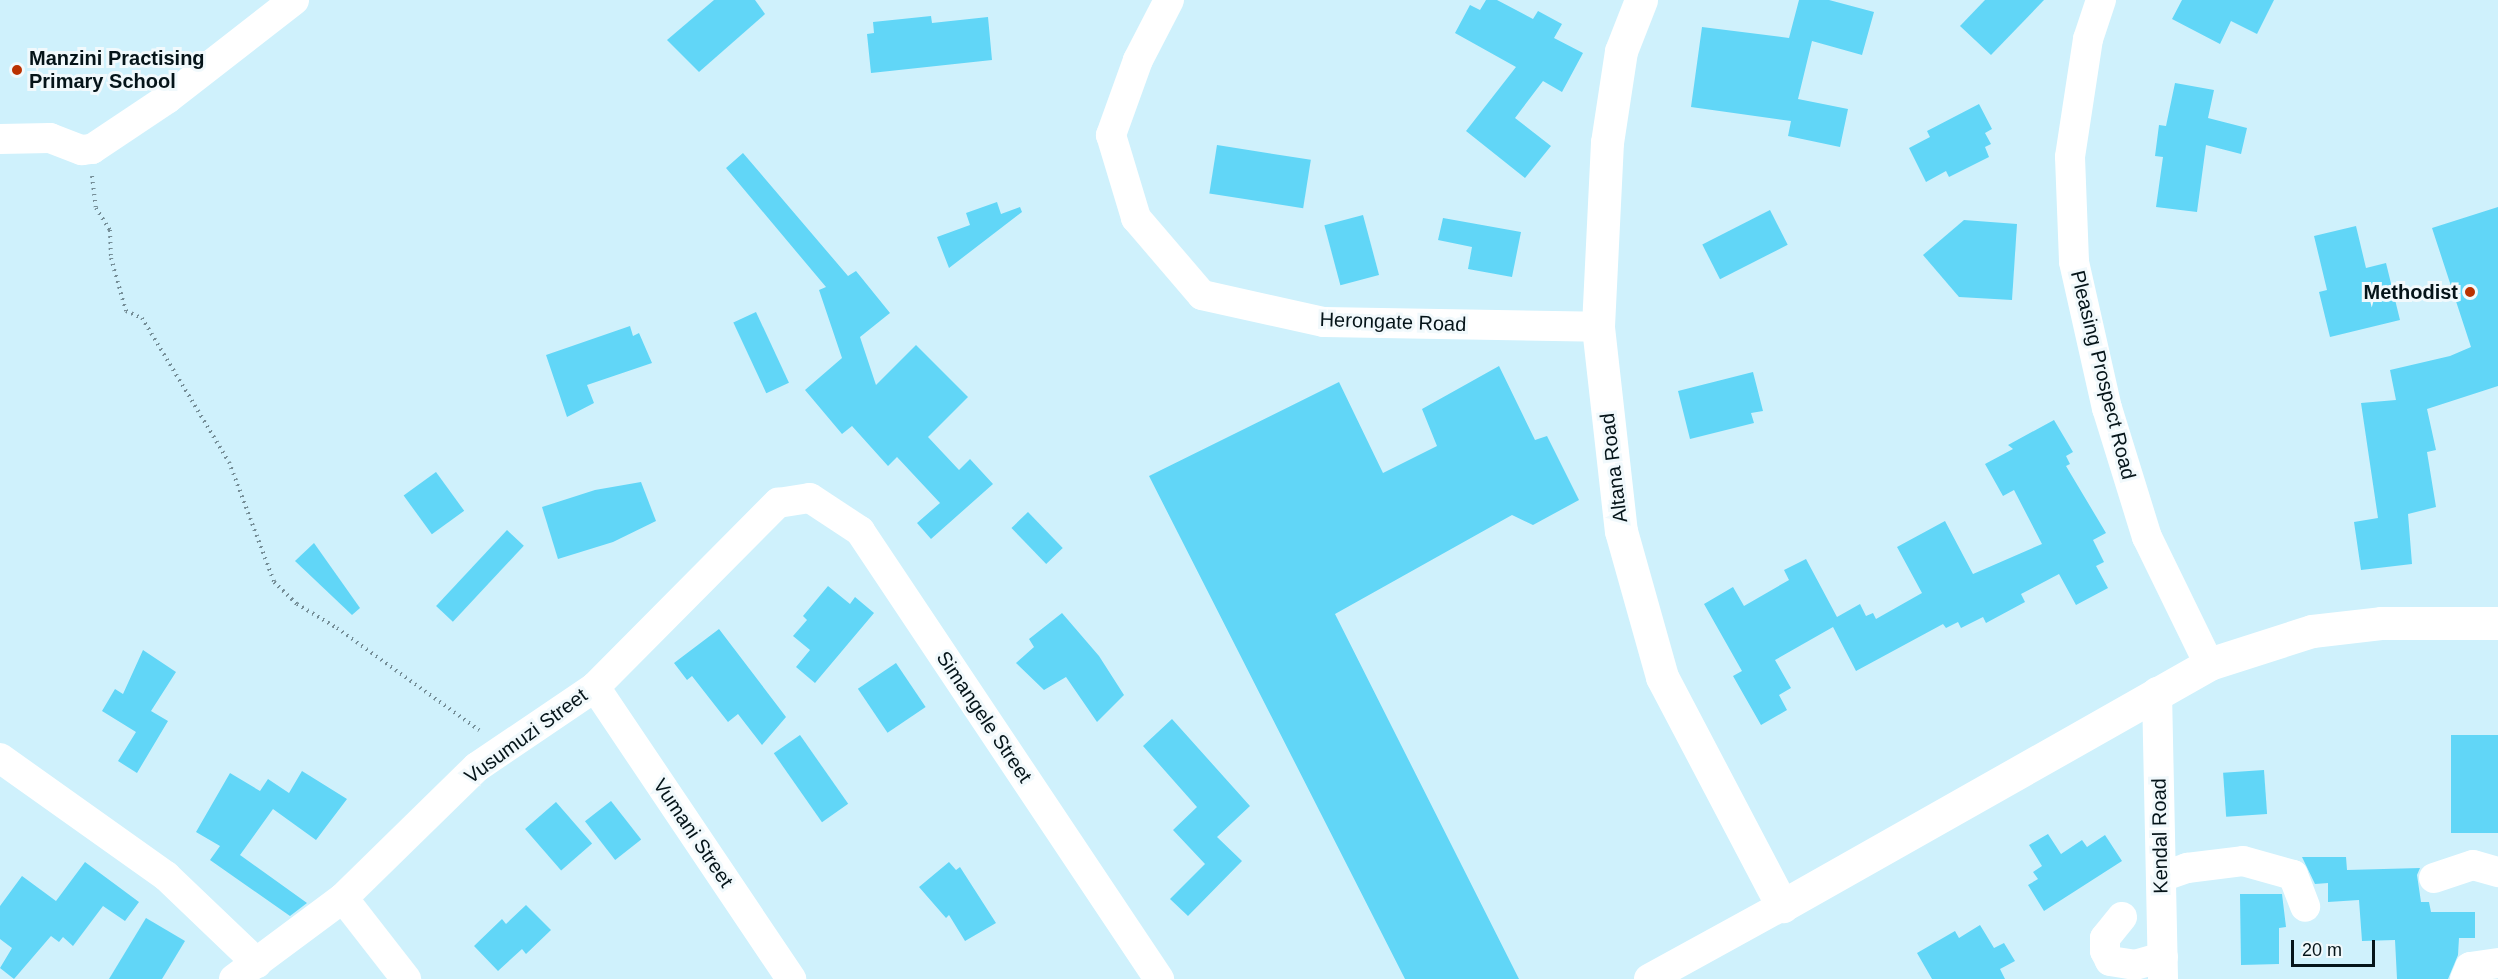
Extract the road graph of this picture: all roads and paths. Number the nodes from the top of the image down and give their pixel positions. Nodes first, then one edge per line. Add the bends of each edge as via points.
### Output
1 (294, 0) edge
2 (1169, 0) edge
3 (1641, 0) edge
4 (2101, 0) edge
5 (0, 139) edge
6 (92, 149) junction
7 (1598, 327) junction
8 (778, 503) joint
9 (2498, 623) edge
10 (2209, 664) junction
11 (595, 687) junction
12 (2157, 692) junction
13 (501, 751) junction
14 (0, 758) edge
15 (2498, 872) edge
16 (2161, 877) junction
17 (2434, 878) dead end
18 (343, 898) junction
19 (1782, 906) junction
20 (2305, 908) dead end
21 (2122, 918) dead end
22 (2498, 963) edge
23 (2163, 968) edge
24 (246, 971) edge
25 (406, 979) edge
26 (791, 979) edge
27 (1159, 979) edge
28 (1649, 979) edge
29 (2465, 979) edge

1 - 6 street via 167,99
2 - 7 street, Herongate Road via 1138,60 1111,135 1136,218 1202,295 1324,322
3 - 7 main road, Altana Road via 1621,51 1607,142
4 - 10 street, Pleasing Prospect Road via 2088,39 2070,157 2074,262 2107,408 2147,537
5 - 6 street via 50,138 82,150
6 - 13 path via 96,208 110,230 111,258 123,289 126,311 142,318 230,462 274,582 297,604 338,628 481,732
7 - 19 main road, Altana Road via 1621,531 1662,677
8 - 11 street, Vusumuzi Street
8 - 27 street, Simangele Street via 810,498 860,531
9 - 10 main road via 2381,623 2312,631
10 - 12 main road
11 - 13 street, Vusumuzi Street
11 - 26 street, Vumani Street
12 - 16 street, Kendal Road
12 - 19 main road
13 - 18 street, Vusumuzi Street via 477,767
14 - 24 street via 166,876
15 - 17 street via 2473,865
16 - 20 street via 2187,868 2243,861 2293,875
16 - 23 street, Kendal Road
18 - 24 street, Vusumuzi Street
18 - 25 street
19 - 28 street
21 - 23 street via 2105,938 2110,961
22 - 29 street via 2470,967

